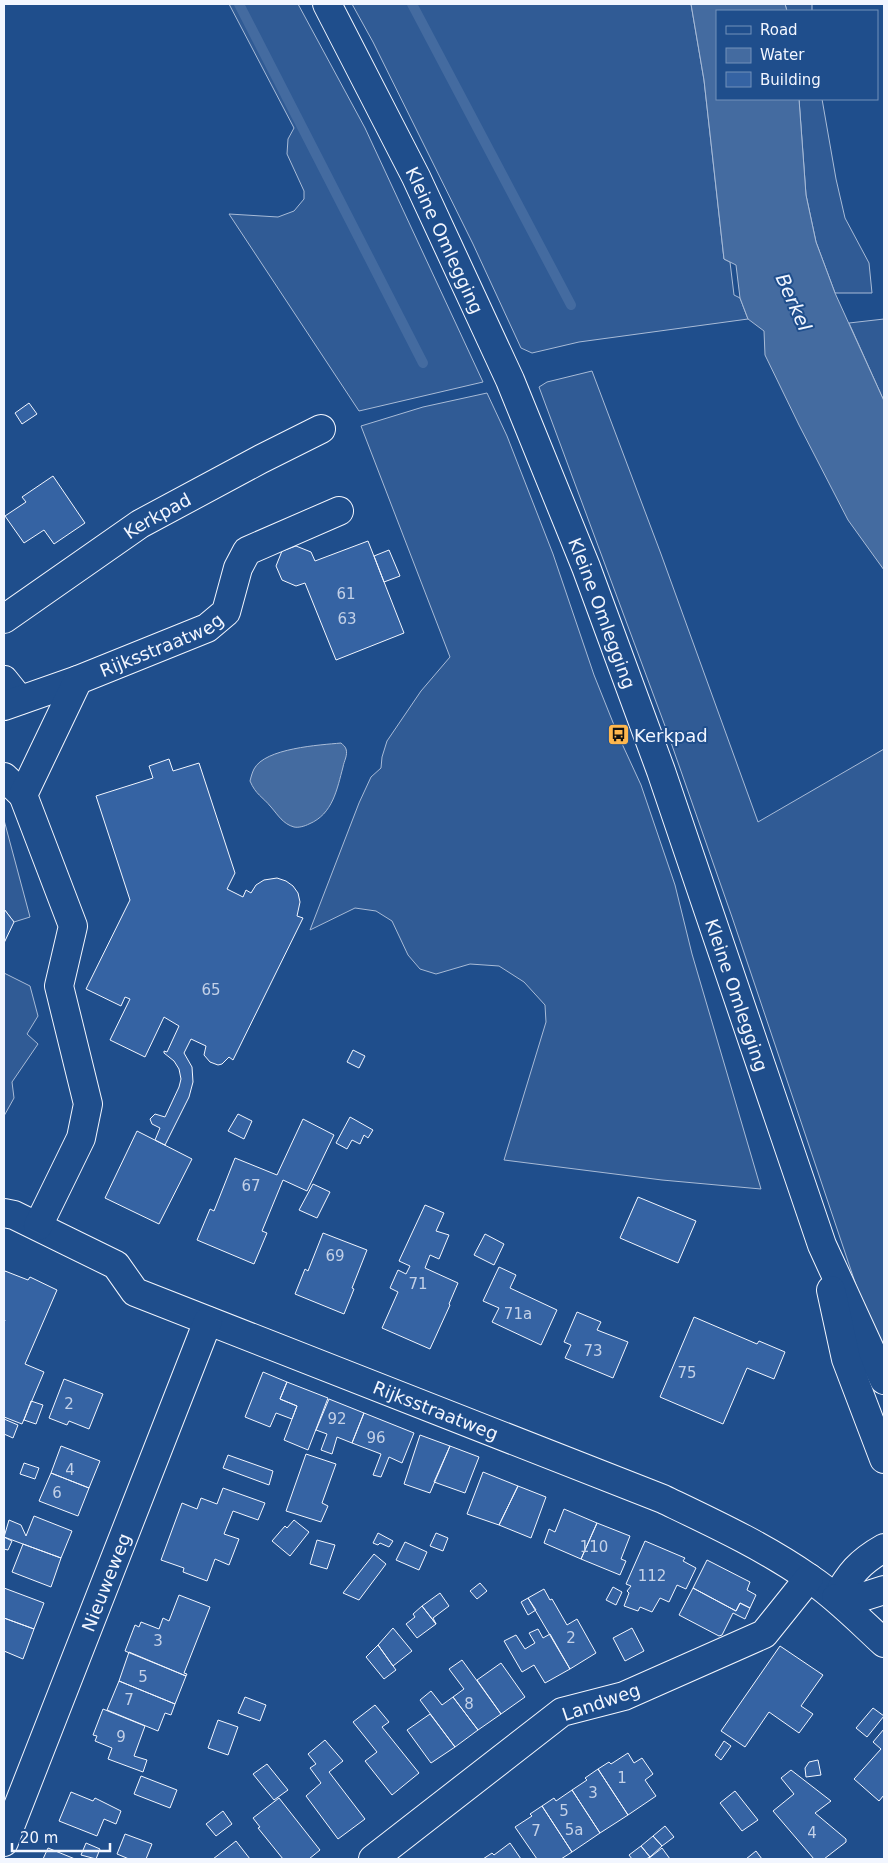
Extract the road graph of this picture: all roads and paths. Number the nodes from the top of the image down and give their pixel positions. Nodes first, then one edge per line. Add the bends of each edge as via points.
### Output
1 (327, 4) edge
2 (321, 429) dead end
3 (339, 511) dead end
4 (4, 619) edge
5 (78, 680) junction
6 (9, 695) edge
7 (4, 777) edge
8 (23, 795) junction
9 (4, 1213) edge
10 (38, 1226) junction
11 (822, 1245) junction
12 (208, 1321) junction
13 (884, 1380) edge
14 (884, 1459) edge
15 (884, 1548) edge
16 (809, 1578) junction
17 (884, 1590) edge
18 (836, 1598) junction
19 (884, 1643) edge
20 (4, 1842) edge
21 (373, 1859) edge

1 - 11 street, Kleine Omlegging via 416,178 510,380 586,567 662,771
2 - 4 street, Kerkpad via 140,524
3 - 5 street, Rijksstraatweg via 247,551 238,568 226,612 208,628
5 - 6 street, Rijksstraatweg
5 - 8 street, Rijksstraatweg
7 - 8 street
8 - 10 street via 73,926 59,986 88,1104 81,1138
9 - 10 street, Rijksstraatweg
10 - 12 street, Rijksstraatweg via 116,1265 135,1292
11 - 13 street
11 - 14 street via 846,1359
12 - 16 street, Rijksstraatweg via 663,1499 730,1530
12 - 20 street, Nieuweweg
15 - 18 street via 862,1561
16 - 18 street, Rijksstraatweg
16 - 21 street, Landweg via 764,1634 624,1696 562,1712
17 - 18 street via 859,1598
18 - 19 street, Rijksstraatweg

